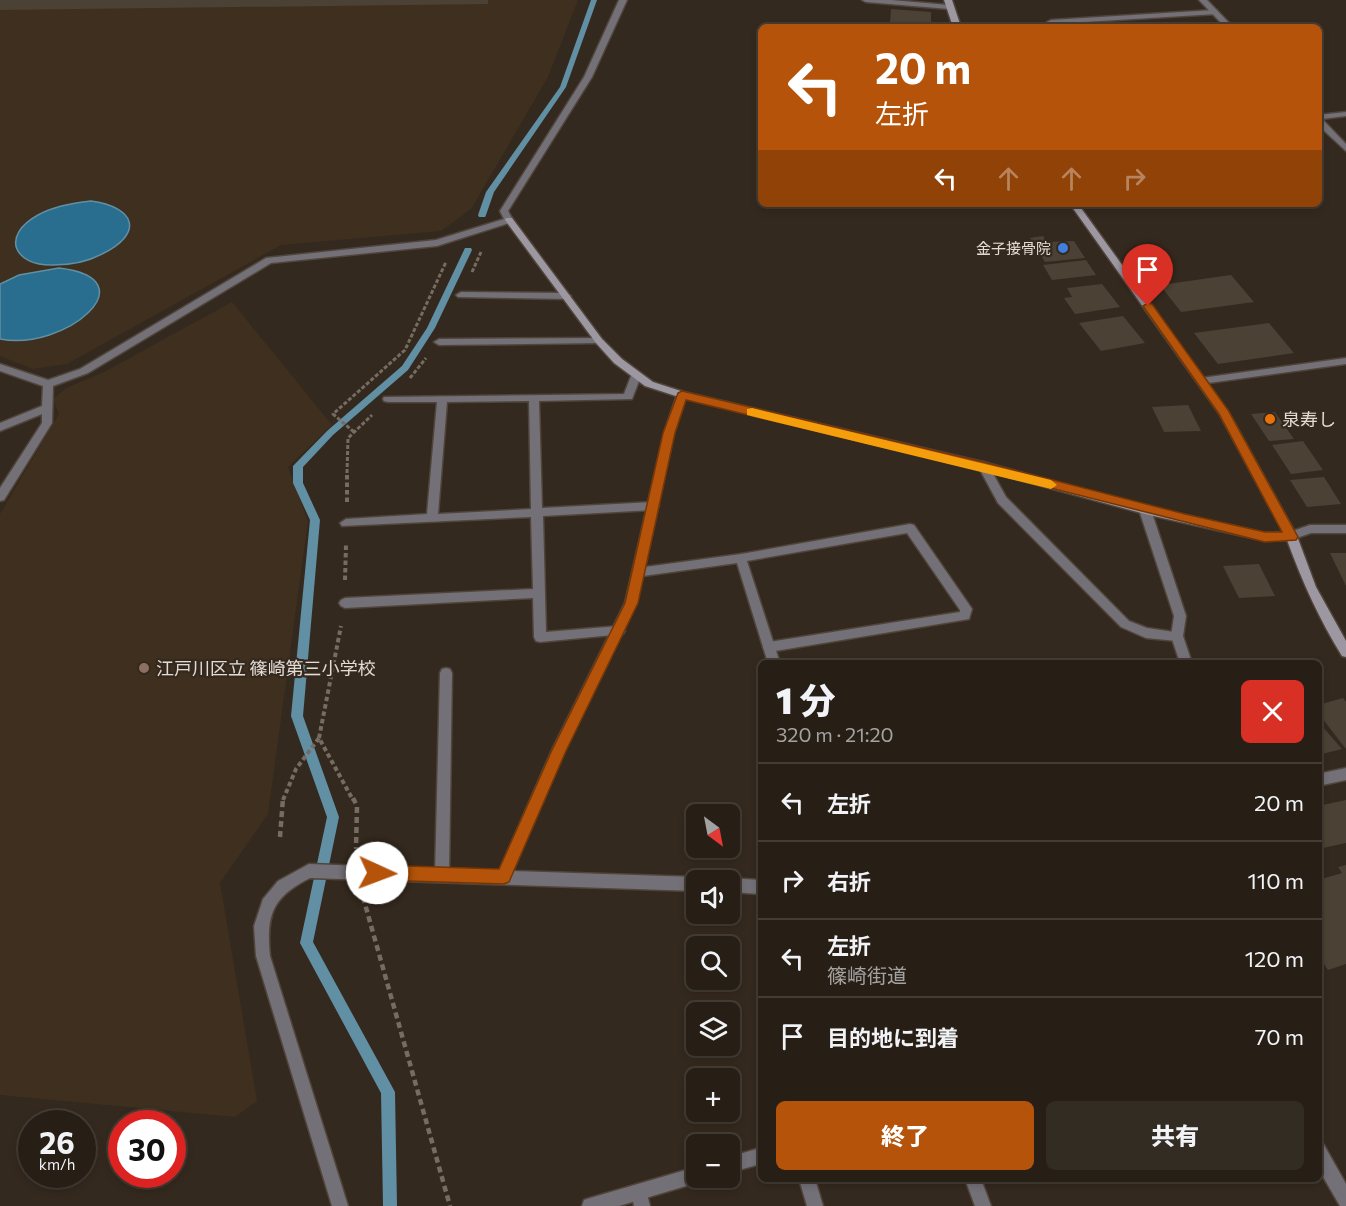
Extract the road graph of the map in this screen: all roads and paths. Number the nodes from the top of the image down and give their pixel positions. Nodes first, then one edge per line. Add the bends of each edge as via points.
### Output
1 (623, 0) edge
2 (866, 0) edge
3 (1203, 0) edge
4 (949, 3) edge
5 (1214, 12) junction
6 (1051, 22) dead end
7 (956, 24) edge
8 (1226, 24) edge
9 (1346, 114) edge
10 (1322, 118) edge
11 (1322, 123) edge
12 (1346, 149) edge
13 (1076, 207) edge
14 (509, 220) junction
15 (448, 259) dead end
16 (461, 295) dead end
17 (567, 296) junction
18 (599, 341) junction
19 (439, 342) dead end
20 (1346, 362) edge
21 (0, 367) edge
22 (636, 376) junction
23 (1201, 381) junction
24 (48, 384) junction
25 (682, 395) junction
26 (388, 399) dead end
27 (442, 399) junction
28 (534, 399) junction
29 (47, 408) junction
30 (0, 427) edge
31 (354, 432) dead end
32 (983, 466) junction
33 (0, 497) edge
34 (653, 506) junction
35 (1145, 510) junction
36 (537, 511) junction
37 (432, 517) junction
38 (346, 523) dead end
39 (1346, 529) edge
40 (1291, 537) junction
41 (741, 558) junction
42 (639, 572) junction
43 (540, 592) junction
44 (345, 603) dead end
45 (619, 631) junction
46 (1177, 636) junction
47 (769, 647) junction
48 (1346, 652) edge
49 (773, 660) edge
50 (1185, 660) edge
51 (446, 673) dead end
52 (1346, 774) edge
53 (1322, 779) edge
54 (280, 837) dead end
55 (356, 872) junction
56 (442, 875) junction
57 (504, 876) junction
58 (686, 884) edge
59 (740, 886) edge
60 (758, 887) edge
61 (758, 1157) edge
62 (1322, 1158) edge
63 (740, 1162) edge
64 (686, 1179) edge
65 (808, 1182) edge
66 (974, 1182) edge
67 (641, 1199) edge
68 (1346, 1200) edge
69 (340, 1206) edge
70 (450, 1206) edge
71 (590, 1206) edge
72 (815, 1206) edge
73 (984, 1206) edge

1 - 14 street via 588,76 504,211
2 - 4 street
3 - 5 street
4 - 7 street
5 - 6 street
5 - 8 street
9 - 10 street
11 - 12 street
13 - 23 street
14 - 17 street
14 - 24 street via 436,243 269,260 84,371
15 - 31 path via 405,350 333,414
16 - 17 street
17 - 18 street
18 - 19 street
18 - 22 street
20 - 23 street
21 - 24 street
22 - 25 street
22 - 28 street via 628,397
23 - 40 street via 1224,412
24 - 29 street
25 - 32 street
25 - 34 street
26 - 27 street
27 - 28 street
27 - 37 street
28 - 36 street
29 - 30 street
29 - 33 street via 47,423
32 - 35 street
32 - 46 street via 1002,500 1125,624 1146,633
34 - 36 street
34 - 42 street
35 - 40 street via 1265,537
35 - 46 street via 1180,616
36 - 37 street
36 - 43 street
37 - 38 street
39 - 40 street via 1310,529
40 - 48 street via 1310,587
41 - 42 street
41 - 47 street
41 - 47 street via 910,528 966,609 965,616
42 - 45 street
43 - 44 street
43 - 45 street via 540,637
45 - 57 street via 559,750
46 - 50 street
47 - 49 street
51 - 56 street
52 - 53 street
54 - 55 path via 283,796 296,769 319,738 357,806
55 - 56 street
55 - 69 street via 309,871 289,880 267,902 260,932 263,956
55 - 70 path
56 - 57 street
57 - 58 street
59 - 60 street
61 - 63 street
62 - 68 street
64 - 67 street
65 - 72 street
66 - 73 street
67 - 71 street

